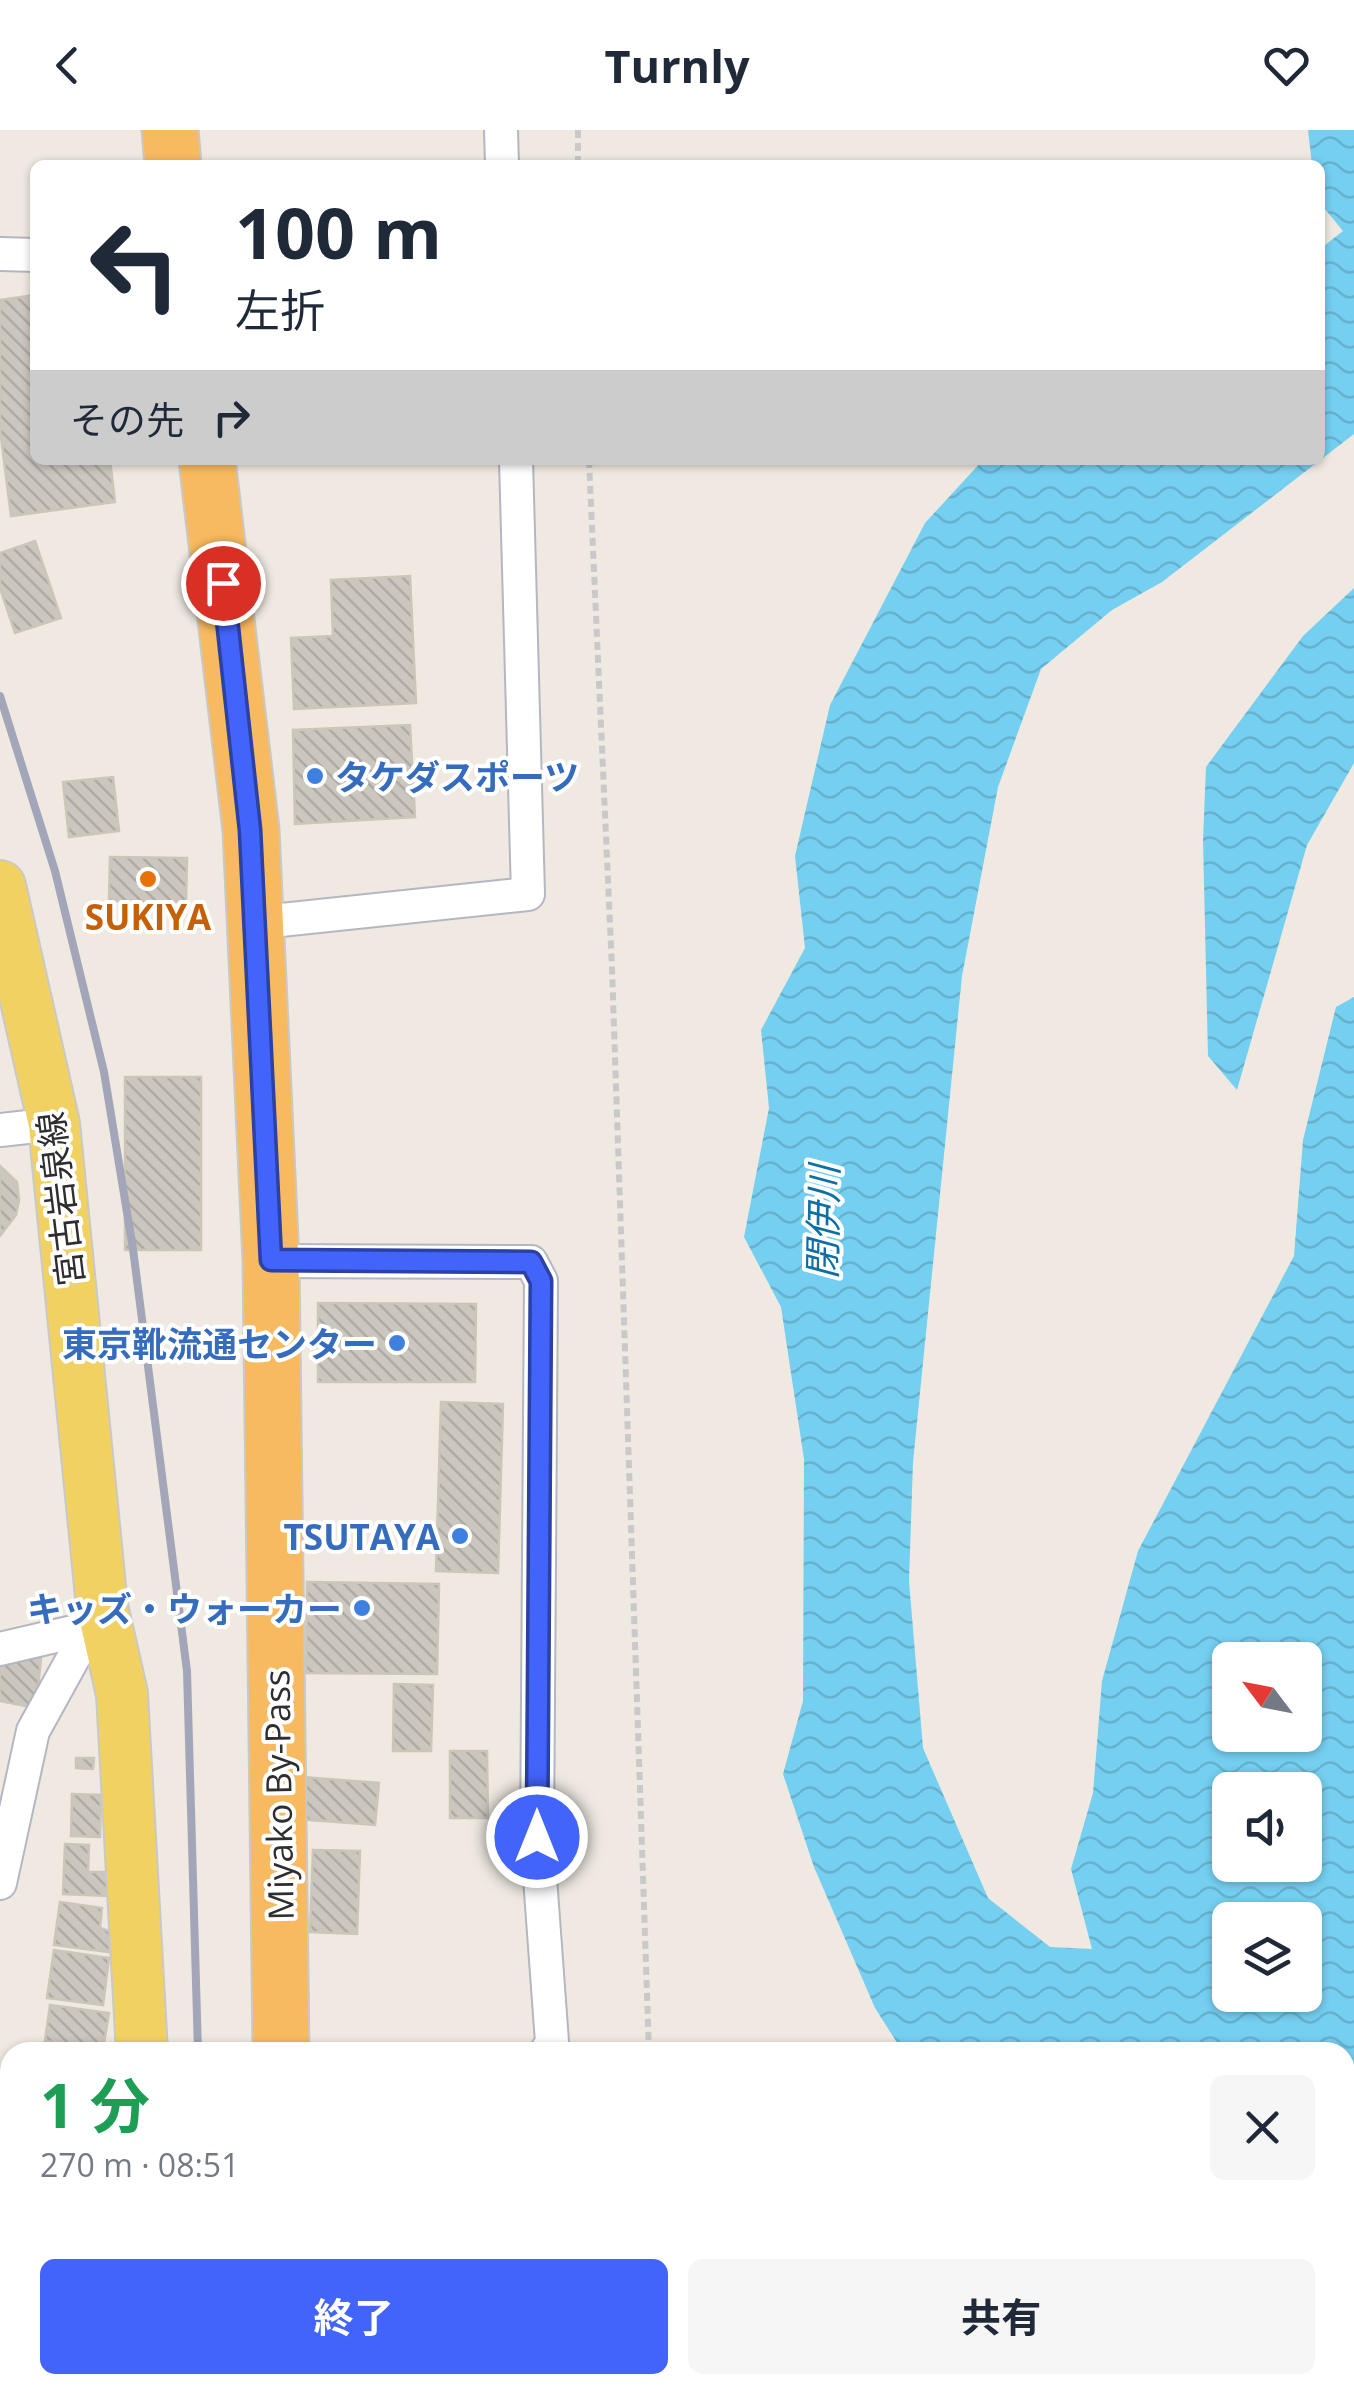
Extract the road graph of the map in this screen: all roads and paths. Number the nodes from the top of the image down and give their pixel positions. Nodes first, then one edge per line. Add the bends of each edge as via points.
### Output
1 (170, 130) edge
2 (501, 130) edge
3 (578, 130) edge
4 (172, 160) edge
5 (502, 160) edge
6 (578, 160) edge
7 (0, 254) edge
8 (30, 255) edge
9 (207, 465) edge
10 (516, 465) edge
11 (589, 465) edge
12 (0, 886) edge
13 (252, 923) junction
14 (54, 1124) junction
15 (0, 1130) edge
16 (271, 1260) junction
17 (96, 1617) junction
18 (0, 1650) edge
19 (2, 1862) edge
20 (141, 2042) edge
21 (281, 2042) edge
22 (552, 2042) edge
23 (650, 2042) edge

1 - 4 highway
2 - 5 street
3 - 6 path
7 - 8 street
9 - 13 highway, Miyako By-Pass via 250,830
10 - 13 street via 528,894
11 - 23 path
12 - 14 main road, 宮古岩泉線
13 - 16 highway, Miyako By-Pass
14 - 15 street
14 - 17 main road, 宮古岩泉線
16 - 21 highway, Miyako By-Pass
16 - 22 street via 531,1262 541,1281 537,1837
17 - 18 street
17 - 19 street via 32,1731
17 - 20 main road, 宮古岩泉線 via 122,1694

